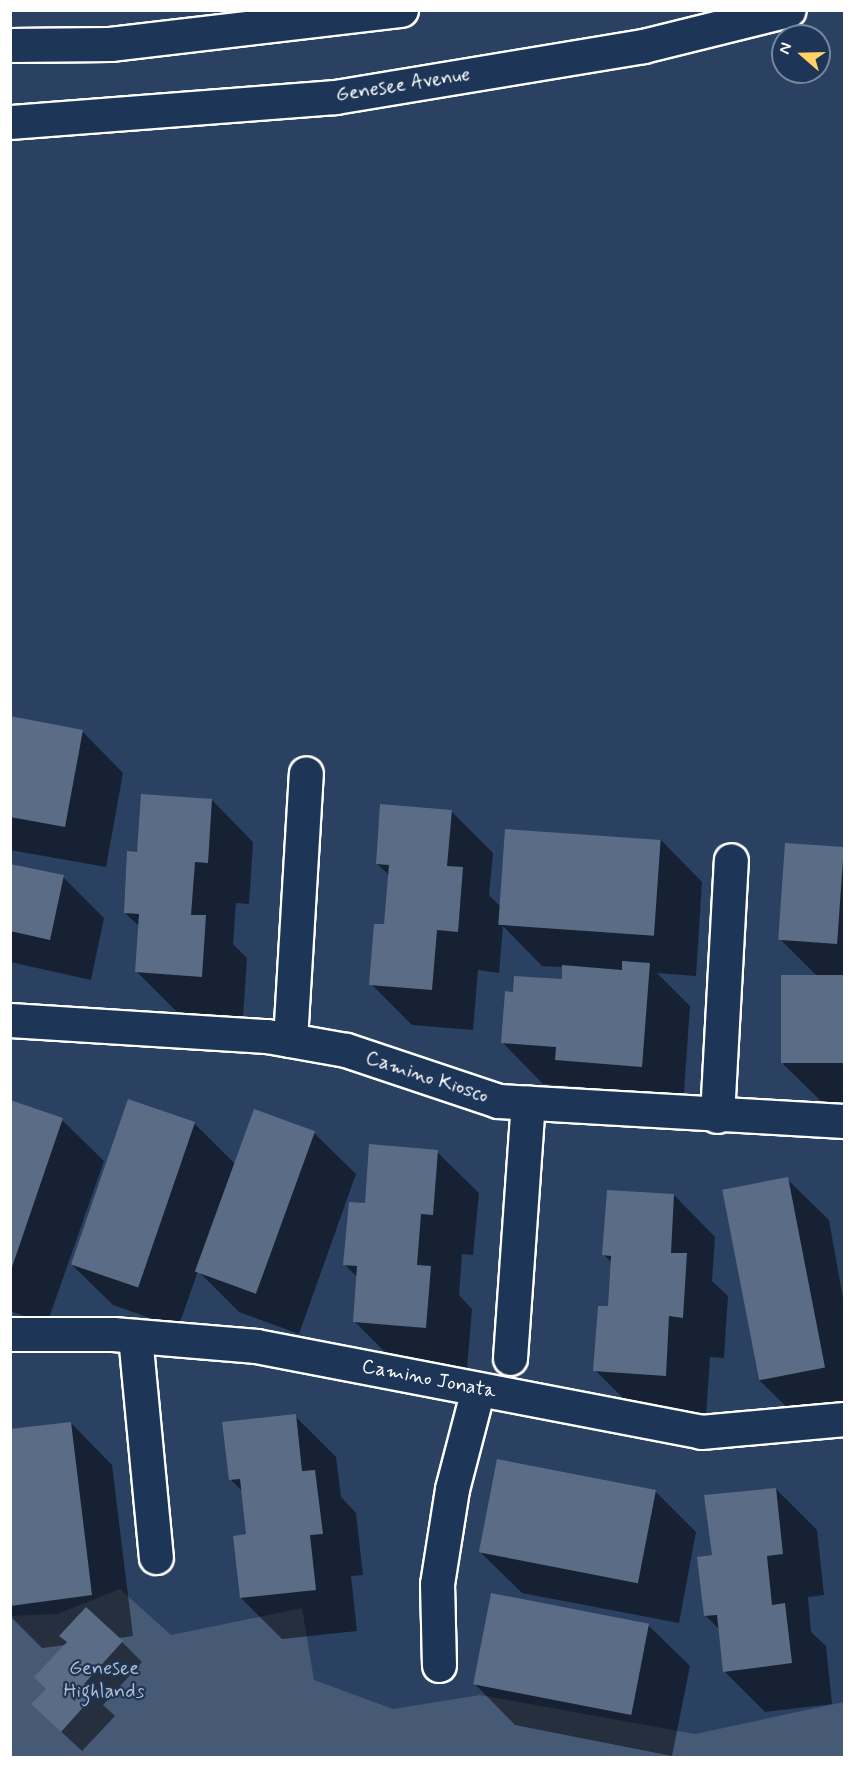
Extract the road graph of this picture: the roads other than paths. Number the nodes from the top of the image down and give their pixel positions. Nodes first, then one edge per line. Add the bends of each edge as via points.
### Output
1 (401, 10) edge
2 (789, 10) edge
3 (10, 45) edge
4 (10, 122) edge
5 (306, 773) dead end
6 (731, 860) dead end
7 (10, 1020) edge
8 (290, 1040) junction
9 (528, 1103) junction
10 (717, 1116) junction
11 (844, 1121) edge
12 (10, 1334) edge
13 (135, 1336) junction
14 (510, 1358) dead end
15 (478, 1389) junction
16 (844, 1419) edge
17 (156, 1557) dead end
18 (439, 1665) dead end

1 - 3 street via 110,44
2 - 4 street, Genesee Avenue via 643,46 335,97
5 - 8 street
6 - 10 street
7 - 8 street, Camino Kiosco
8 - 9 street, Camino Kiosco via 346,1050 498,1101
9 - 10 street, Camino Kiosco
9 - 14 street
10 - 11 street, Camino Kiosco
12 - 13 street, Camino Jonata
13 - 15 street, Camino Jonata via 256,1346
13 - 17 street
15 - 16 street, Camino Jonata via 701,1432
15 - 18 street via 452,1489 439,1574

